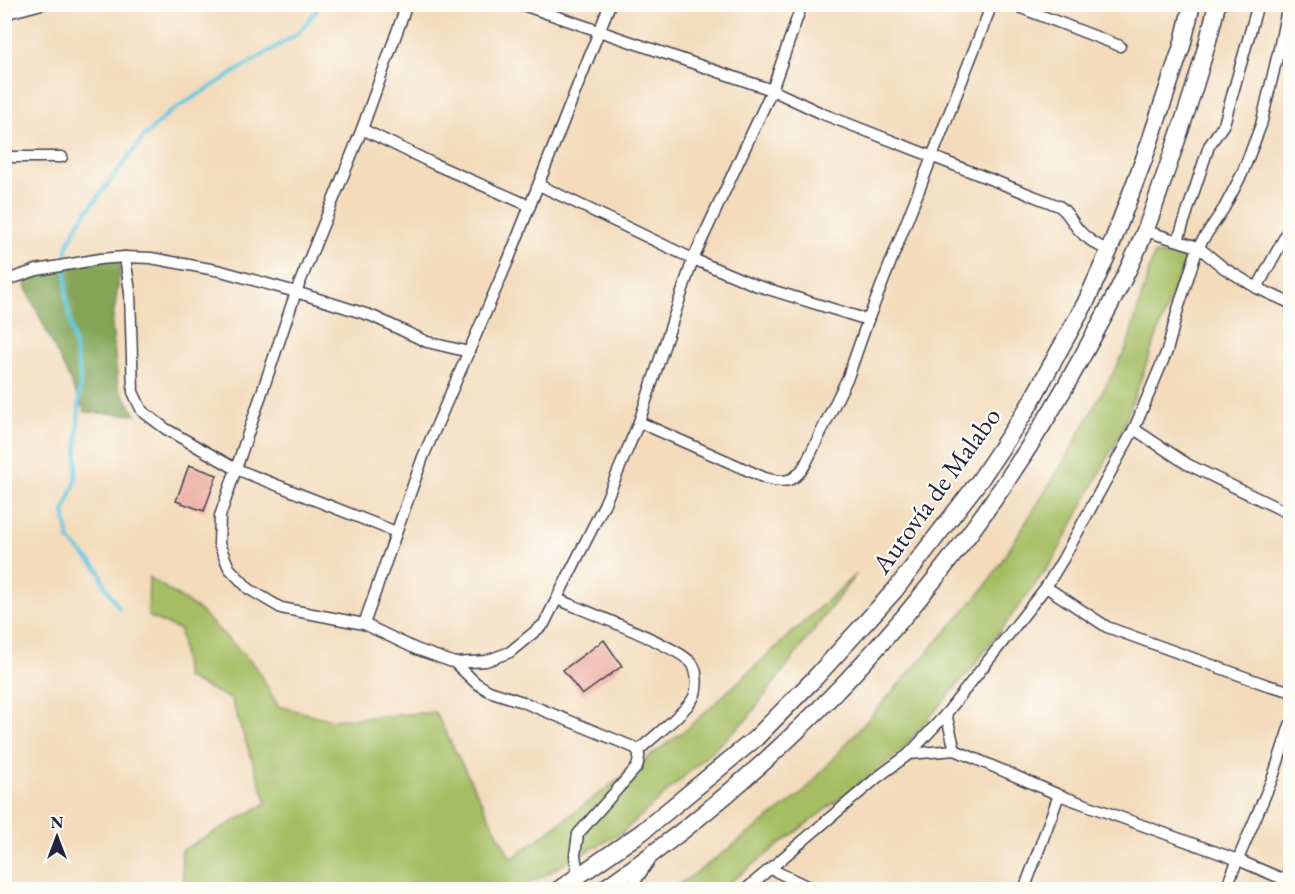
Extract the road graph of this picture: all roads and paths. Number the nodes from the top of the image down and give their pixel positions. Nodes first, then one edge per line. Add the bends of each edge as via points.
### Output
1 (42, 4) edge
2 (407, 4) edge
3 (520, 4) edge
4 (610, 4) edge
5 (802, 4) edge
6 (992, 4) edge
7 (1011, 4) edge
8 (1192, 4) edge
9 (1217, 4) edge
10 (1258, 4) edge
11 (1288, 4) edge
12 (4, 14) edge
13 (599, 33) junction
14 (1120, 46) dead end
15 (772, 90) junction
16 (362, 129) junction
17 (933, 156) junction
18 (62, 157) dead end
19 (4, 158) edge
20 (538, 185) junction
21 (530, 206) junction
22 (1290, 227) edge
23 (1146, 231) junction
24 (1178, 240) junction
25 (1198, 247) junction
26 (1108, 251) junction
27 (125, 257) junction
28 (693, 259) junction
29 (4, 281) edge
30 (1257, 288) junction
31 (296, 292) junction
32 (1290, 303) edge
33 (868, 320) junction
34 (469, 352) junction
35 (639, 422) junction
36 (1134, 429) junction
37 (236, 469) junction
38 (1290, 514) edge
39 (396, 532) junction
40 (1046, 587) junction
41 (557, 599) junction
42 (364, 624) junction
43 (455, 663) junction
44 (1290, 691) edge
45 (946, 714) junction
46 (1290, 725) edge
47 (639, 750) junction
48 (955, 750) junction
49 (909, 753) junction
50 (1059, 795) junction
51 (654, 854) junction
52 (1238, 860) junction
53 (771, 869) junction
54 (578, 876) junction
55 (1290, 882) edge
56 (558, 890) edge
57 (602, 890) edge
58 (629, 890) edge
59 (746, 890) edge
60 (815, 890) edge
61 (1024, 890) edge
62 (1225, 890) edge

1 - 12 street
2 - 16 street
3 - 13 street
4 - 13 street
5 - 15 street
6 - 17 street
7 - 14 street
8 - 26 highway, Autovía de Malabo via 1182,46
9 - 23 highway, Autovía de Malabo via 1185,119
10 - 24 street via 1224,123 1209,146
11 - 25 street via 1261,125 1242,174
13 - 15 street
13 - 20 street
15 - 17 street
15 - 28 street
16 - 21 street
16 - 31 street
17 - 26 street via 1059,206 1086,238
17 - 33 street
18 - 19 street
20 - 21 street
20 - 28 street
21 - 34 street
22 - 30 street
23 - 24 street
23 - 51 highway, Autovía de Malabo via 1052,413 1001,492 919,600 831,697 747,776
24 - 25 street
25 - 30 street
25 - 36 street via 1167,351
26 - 54 highway, Autovía de Malabo via 1086,302 1027,409 980,480 895,590 756,738 642,832
27 - 29 street via 37,270
27 - 31 street via 221,271
27 - 37 street via 133,392 142,411 165,429
28 - 33 street via 775,293
28 - 35 street
30 - 32 street
31 - 34 street via 372,316 427,342
31 - 37 street
33 - 35 street via 848,377 805,465 791,480 765,478
34 - 39 street via 423,457
35 - 41 street via 604,505
36 - 38 street via 1187,464
36 - 40 street
37 - 39 street
37 - 42 street via 220,516 219,544 229,568 249,589 281,608
39 - 42 street
40 - 44 street via 1107,627
40 - 45 street
41 - 43 street via 544,624 510,652 486,661
41 - 47 street via 682,654 693,664 696,686 692,701
42 - 43 street
43 - 47 street via 489,691
45 - 48 street
45 - 49 street
46 - 52 street
47 - 54 street via 637,767 578,834
48 - 49 street
48 - 50 street
49 - 53 street
50 - 52 street
50 - 61 street
51 - 57 highway, Autovía de Malabo
51 - 58 street
52 - 55 street
52 - 62 street
53 - 59 street
53 - 60 street
54 - 56 highway, Autovía de Malabo

